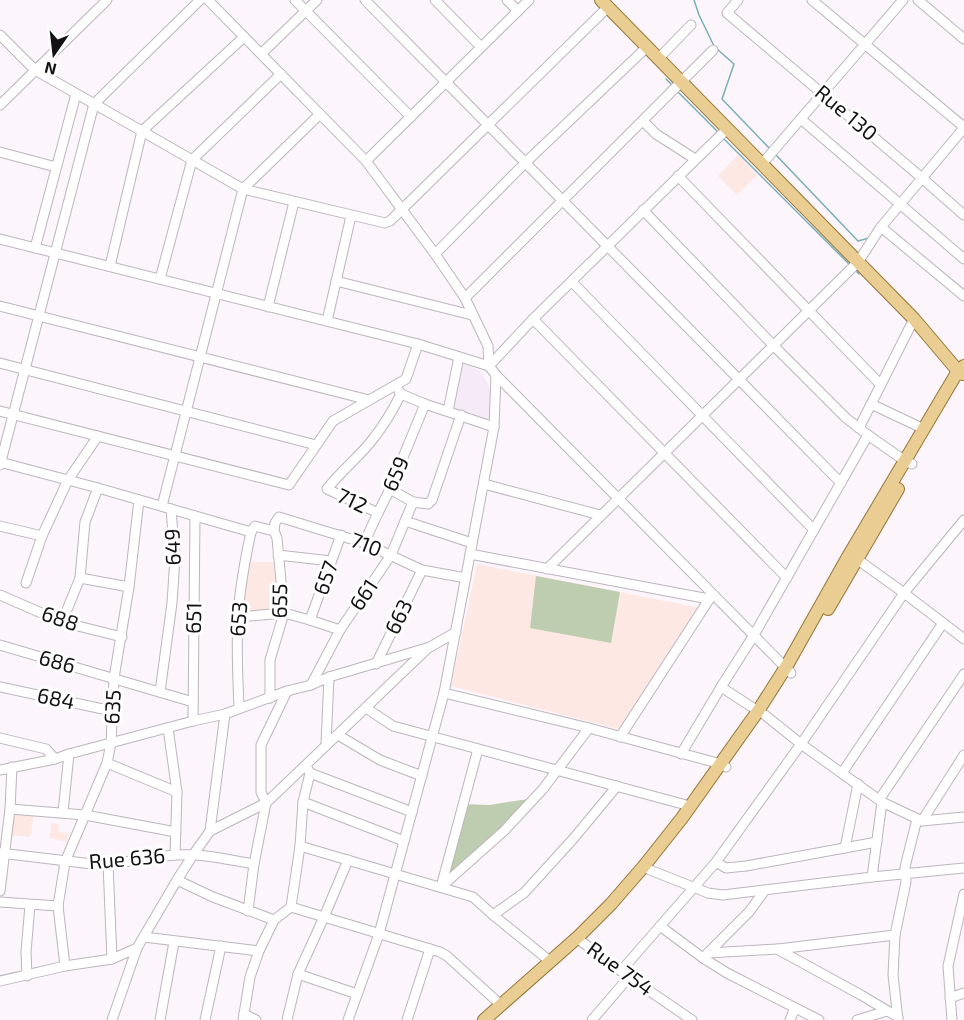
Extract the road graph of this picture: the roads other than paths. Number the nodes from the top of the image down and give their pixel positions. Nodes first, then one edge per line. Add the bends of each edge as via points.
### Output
1 (107, 0) edge
2 (200, 0) edge
3 (208, 0) edge
4 (296, 0) edge
5 (317, 0) edge
6 (365, 0) edge
7 (435, 0) edge
8 (507, 0) edge
9 (529, 0) edge
10 (738, 0) edge
11 (812, 0) edge
12 (903, 0) edge
13 (918, 0) edge
14 (604, 4) edge
15 (306, 10) junction
16 (518, 11) junction
17 (691, 25) dead end
18 (0, 34) edge
19 (244, 37) junction
20 (964, 39) edge
21 (865, 44) junction
22 (481, 47) junction
23 (647, 47) junction
24 (713, 50) dead end
25 (261, 54) junction
26 (658, 58) junction
27 (35, 70) junction
28 (281, 74) junction
29 (446, 82) junction
30 (681, 82) junction
31 (76, 94) junction
32 (823, 94) junction
33 (94, 104) junction
34 (0, 105) edge
35 (320, 114) junction
36 (411, 117) junction
37 (801, 119) junction
38 (643, 121) junction
39 (488, 125) junction
40 (728, 128) junction
41 (964, 128) edge
42 (142, 131) junction
43 (0, 152) edge
44 (695, 159) junction
45 (192, 160) junction
46 (366, 160) junction
47 (525, 163) junction
48 (762, 165) junction
49 (57, 167) junction
50 (678, 176) junction
51 (922, 178) junction
52 (243, 189) junction
53 (562, 201) junction
54 (294, 202) junction
55 (900, 204) junction
56 (402, 209) junction
57 (643, 210) junction
58 (964, 215) edge
59 (351, 216) junction
60 (881, 227) junction
61 (0, 239) edge
62 (607, 246) junction
63 (35, 248) junction
64 (55, 253) junction
65 (435, 254) junction
66 (964, 260) edge
67 (858, 262) junction
68 (110, 266) junction
69 (160, 279) junction
70 (336, 281) junction
71 (572, 282) junction
72 (216, 294) junction
73 (964, 296) edge
74 (465, 298) junction
75 (0, 306) edge
76 (268, 307) junction
77 (808, 310) junction
78 (472, 315) junction
79 (39, 316) junction
80 (533, 319) junction
81 (914, 319) junction
82 (327, 321) junction
83 (418, 344) junction
84 (773, 345) junction
85 (200, 357) junction
86 (459, 357) junction
87 (0, 363) edge
88 (489, 366) junction
89 (25, 369) junction
90 (963, 371) edge
91 (496, 375) junction
92 (738, 379) junction
93 (396, 385) junction
94 (881, 385) junction
95 (401, 394) junction
96 (369, 400) junction
97 (425, 404) junction
98 (871, 404) junction
99 (0, 411) edge
100 (186, 411) junction
101 (448, 411) junction
102 (13, 415) junction
103 (461, 415) junction
104 (702, 415) junction
105 (494, 427) junction
106 (859, 428) junction
107 (924, 429) junction
108 (868, 435) junction
109 (98, 436) junction
110 (316, 445) junction
111 (663, 453) junction
112 (175, 456) junction
113 (0, 463) edge
114 (909, 463) junction
115 (68, 480) junction
116 (841, 483) junction
117 (484, 484) junction
118 (99, 488) junction
119 (390, 489) junction
120 (618, 498) junction
121 (139, 500) junction
122 (412, 502) junction
123 (167, 507) junction
124 (378, 513) junction
125 (600, 515) junction
126 (195, 516) junction
127 (405, 521) junction
128 (963, 525) edge
129 (0, 526) edge
130 (814, 530) junction
131 (251, 532) junction
132 (275, 534) junction
133 (42, 536) junction
134 (341, 536) junction
135 (364, 543) junction
136 (472, 543) junction
137 (470, 554) junction
138 (279, 555) junction
139 (391, 555) junction
140 (853, 557) junction
141 (332, 561) junction
142 (547, 569) junction
143 (422, 570) junction
144 (80, 578) junction
145 (466, 578) junction
146 (787, 578) junction
147 (26, 583) dead end
148 (129, 587) junction
149 (904, 593) junction
150 (0, 595) edge
151 (711, 596) junction
152 (284, 614) junction
153 (238, 617) junction
154 (310, 620) junction
155 (62, 622) junction
156 (943, 623) junction
157 (340, 630) junction
158 (456, 632) junction
159 (754, 635) junction
160 (122, 637) junction
161 (964, 639) edge
162 (0, 645) edge
163 (430, 647) junction
164 (376, 664) junction
165 (788, 670) junction
166 (964, 674) edge
167 (329, 677) junction
168 (114, 678) junction
169 (311, 685) junction
170 (0, 687) edge
171 (721, 687) junction
172 (160, 692) junction
173 (287, 692) junction
174 (444, 693) junction
175 (270, 698) junction
176 (193, 702) junction
177 (239, 708) junction
178 (366, 708) junction
179 (112, 711) junction
180 (761, 713) junction
181 (225, 714) junction
182 (193, 721) junction
183 (168, 728) junction
184 (589, 728) junction
185 (338, 735) junction
186 (432, 736) junction
187 (620, 737) junction
188 (0, 738) edge
189 (111, 743) junction
190 (801, 744) junction
191 (326, 745) junction
192 (478, 749) junction
193 (69, 754) junction
194 (681, 754) junction
195 (964, 755) edge
196 (56, 759) junction
197 (108, 763) junction
198 (724, 766) junction
199 (12, 767) junction
200 (0, 770) edge
201 (308, 770) junction
202 (558, 770) junction
203 (842, 773) junction
204 (422, 776) junction
205 (858, 784) junction
206 (617, 786) junction
207 (177, 792) junction
208 (880, 801) junction
209 (303, 802) junction
210 (266, 803) junction
211 (690, 806) junction
212 (10, 808) junction
213 (63, 812) junction
214 (412, 812) junction
215 (85, 815) junction
216 (964, 817) edge
217 (920, 820) junction
218 (3, 829) edge
219 (210, 831) junction
220 (176, 832) junction
221 (404, 841) junction
222 (877, 842) junction
223 (300, 846) junction
224 (845, 848) junction
225 (2, 854) edge
226 (176, 855) junction
227 (193, 855) junction
228 (348, 860) junction
229 (65, 862) junction
230 (716, 862) junction
231 (108, 864) junction
232 (254, 864) junction
233 (647, 868) junction
234 (964, 868) edge
235 (395, 874) junction
236 (906, 874) junction
237 (872, 877) junction
238 (177, 880) junction
239 (441, 887) junction
240 (694, 887) junction
241 (765, 890) junction
242 (0, 891) edge
243 (964, 894) edge
244 (0, 902) edge
245 (30, 905) junction
246 (58, 906) junction
247 (291, 907) junction
248 (248, 911) junction
249 (493, 915) junction
250 (324, 917) junction
251 (274, 920) junction
252 (660, 926) junction
253 (379, 934) junction
254 (895, 935) junction
255 (144, 937) junction
256 (580, 940) junction
257 (174, 942) junction
258 (221, 946) junction
259 (137, 948) junction
260 (430, 949) junction
261 (777, 949) junction
262 (259, 951) junction
263 (705, 955) junction
264 (112, 959) junction
265 (550, 962) junction
266 (65, 966) junction
267 (621, 971) junction
268 (298, 974) junction
269 (27, 976) junction
270 (629, 978) junction
271 (0, 981) edge
272 (964, 993) edge
273 (357, 994) junction
274 (950, 998) junction
275 (501, 1005) junction
276 (795, 1008) junction
277 (887, 1011) junction
278 (243, 1017) edge
279 (898, 1019) edge
280 (112, 1020) edge
281 (160, 1020) edge
282 (205, 1020) edge
283 (256, 1020) edge
284 (286, 1020) edge
285 (348, 1020) edge
286 (407, 1020) edge
287 (484, 1020) edge
288 (495, 1020) edge
289 (591, 1020) edge
290 (692, 1020) edge
291 (790, 1020) edge
292 (819, 1020) edge
293 (857, 1020) edge
294 (952, 1020) edge

1 - 27 street
2 - 33 street
3 - 19 street
4 - 15 street
5 - 15 street
6 - 29 street
7 - 22 street
8 - 16 street
9 - 16 street
10 - 32 street, Rue 130 via 727,13
11 - 21 street
12 - 21 street
13 - 20 street
14 - 23 main road
14 - 39 street
15 - 25 street
15 - 36 street
16 - 22 street
17 - 26 street
18 - 27 street
19 - 25 street
19 - 42 street
21 - 32 street
21 - 41 street
22 - 29 street
23 - 26 main road
23 - 47 street
24 - 30 street
25 - 28 street
26 - 30 main road
27 - 31 street
27 - 34 street
28 - 35 street
28 - 45 street
29 - 36 street
29 - 39 street
30 - 38 street
30 - 40 main road
31 - 33 street
31 - 49 street
32 - 37 street
32 - 51 street, Rue 130
33 - 42 street
33 - 64 street
35 - 46 street
35 - 52 street
36 - 46 street
37 - 48 street
37 - 55 street
38 - 44 street
38 - 53 street
39 - 47 street
39 - 56 street
40 - 44 street
40 - 48 main road
41 - 51 street
42 - 45 street
42 - 68 street
43 - 49 street
44 - 50 street
45 - 52 street
45 - 69 street
46 - 56 street
47 - 53 street
47 - 65 street
48 - 67 main road
49 - 63 street
50 - 57 street
50 - 77 street
51 - 55 street
51 - 58 street, Rue 130
52 - 54 street
52 - 72 street, 649
53 - 62 street
53 - 74 street
54 - 59 street
54 - 76 street
55 - 60 street
55 - 66 street
56 - 59 street via 385,223
56 - 65 street
57 - 62 street
57 - 84 street
59 - 70 street
60 - 67 street
60 - 73 street
61 - 63 street
62 - 71 street
62 - 92 street
63 - 64 street
64 - 68 street
64 - 79 street
65 - 74 street
67 - 77 street
67 - 81 main road
68 - 69 street
69 - 72 street
70 - 78 street
70 - 82 street
71 - 80 street
71 - 104 street
72 - 76 street
72 - 85 street, 649
74 - 78 street
75 - 79 street
76 - 82 street
77 - 84 street
77 - 94 street
78 - 88 street via 488,346
79 - 85 street
79 - 89 street
80 - 88 street
80 - 111 street
81 - 90 main road
81 - 94 street
82 - 83 street
83 - 86 street
83 - 93 street via 406,379
84 - 92 street
84 - 106 street
85 - 96 street
85 - 100 street, 649
86 - 88 street
86 - 101 street
87 - 89 street
88 - 91 street
89 - 100 street
89 - 102 street
90 - 107 main road
90 - 114 main road
91 - 105 street
91 - 120 street
92 - 104 street
92 - 116 street
93 - 95 street
93 - 96 street
94 - 98 street
95 - 97 street
95 - 124 street, 712 via 373,439 327,489
96 - 110 street via 333,421
97 - 101 street
97 - 119 street, 659
98 - 106 street
98 - 107 street
99 - 102 street
100 - 110 street
100 - 112 street, 649
101 - 103 street
102 - 109 street
102 - 113 street
103 - 105 street
103 - 122 street via 432,500 428,504
104 - 111 street
104 - 130 street
105 - 117 street
106 - 108 street
107 - 114 main road
108 - 114 street
108 - 116 street
109 - 112 street
109 - 115 street
110 - 112 street via 289,485
111 - 120 street
111 - 146 street
112 - 123 street, 649
113 - 115 street
114 - 140 main road
115 - 118 street
115 - 133 street
116 - 130 street
117 - 125 street
117 - 136 street
118 - 121 street
118 - 144 street via 85,522
119 - 122 street
119 - 124 street, 659
120 - 125 street
120 - 151 street
121 - 123 street
121 - 148 street, 635
122 - 127 street, 661
123 - 126 street
123 - 172 street, 649 via 175,558
124 - 135 street, 659
125 - 142 street
126 - 131 street
126 - 176 street, 651
127 - 136 street
127 - 139 street, 661
128 - 149 street
129 - 133 street
130 - 146 street
131 - 132 street via 255,526
131 - 153 street, 653
132 - 134 street, 710 via 279,517
132 - 138 street, 655
133 - 147 street
134 - 135 street, 710
134 - 141 street, 657
135 - 139 street, 710
136 - 137 street
137 - 142 street
137 - 145 street
138 - 141 street
138 - 152 street, 655
139 - 143 street, 710
139 - 157 street, 661
140 - 149 street
140 - 165 main road
141 - 154 street, 657
142 - 151 street
143 - 145 street, 710
143 - 164 street, 663
144 - 148 street
144 - 155 street
145 - 158 street
146 - 159 street
148 - 160 street, 635
149 - 156 street
149 - 190 street
150 - 155 street, 688
151 - 159 street
151 - 187 street
152 - 153 street
152 - 154 street
152 - 175 street, 655 via 270,660
153 - 177 street, 653
154 - 157 street
155 - 160 street, 688
156 - 161 street
156 - 203 street
157 - 169 street, 661
158 - 163 street
158 - 174 street
159 - 165 street
159 - 171 street
160 - 168 street, 635
162 - 168 street, 686
163 - 164 street
163 - 178 street
164 - 167 street
165 - 180 main road
166 - 208 street
167 - 169 street
167 - 191 street
168 - 172 street, 686
168 - 179 street, 635
169 - 173 street
170 - 179 street, 684
171 - 180 street
171 - 194 street
172 - 176 street, 686
173 - 175 street
173 - 210 street via 261,745 261,792
174 - 184 street
174 - 186 street
175 - 177 street
176 - 182 street, 651
177 - 181 street
178 - 185 street
178 - 186 street via 393,726
179 - 189 street, 635
180 - 190 street
180 - 198 main road
181 - 182 street
181 - 219 street
182 - 183 street
183 - 189 street
183 - 207 street
184 - 187 street
184 - 202 street
185 - 191 street
185 - 204 street via 380,760
186 - 192 street
186 - 204 street
187 - 194 street
188 - 196 street via 46,748
189 - 193 street
189 - 197 street, 635
190 - 203 street
190 - 230 street
191 - 201 street
192 - 202 street
192 - 239 street
193 - 196 street
193 - 213 street
194 - 198 street
195 - 217 street
196 - 199 street
197 - 207 street
197 - 215 street, 635
198 - 211 main road
198 - 233 main road
199 - 200 street
199 - 212 street
201 - 209 street
201 - 210 street
201 - 214 street
202 - 206 street
202 - 239 street via 504,831
203 - 205 street
204 - 214 street
205 - 208 street
205 - 224 street
206 - 211 street
206 - 249 street via 524,893
207 - 220 street
208 - 217 street
208 - 222 street
209 - 221 street
209 - 223 street
210 - 219 street
210 - 232 street
211 - 233 main road
212 - 213 street
212 - 218 street
213 - 215 street
214 - 221 street
215 - 220 street
215 - 229 street, 635
216 - 217 street
217 - 236 street
218 - 225 street
219 - 227 street
220 - 226 street
221 - 235 street
222 - 224 street
222 - 237 street
223 - 228 street
223 - 247 street
224 - 230 street via 746,866 726,868
225 - 229 street, Rue 636
225 - 242 street
226 - 227 street, Rue 636
226 - 231 street, Rue 636
227 - 232 street, Rue 636
227 - 238 street
228 - 235 street
228 - 250 street
229 - 231 street, Rue 636
229 - 246 street, 635
230 - 240 street
231 - 264 street
232 - 248 street
233 - 240 street
233 - 256 main road
234 - 236 street
235 - 239 street
235 - 253 street
236 - 237 street
236 - 254 street
237 - 241 street
238 - 248 street
238 - 255 street
239 - 249 street via 473,897
240 - 241 street via 723,896
240 - 252 street
241 - 263 street via 749,912
243 - 274 street via 948,966
244 - 245 street
245 - 246 street
245 - 269 street
246 - 266 street, 635
247 - 250 street
247 - 251 street
248 - 251 street
249 - 265 street
250 - 253 street
250 - 268 street
251 - 262 street
252 - 263 street
252 - 267 street
253 - 260 street
253 - 273 street
254 - 261 street
254 - 279 street via 893,975
255 - 257 street
255 - 259 street
256 - 265 main road
256 - 267 street, Rue 754
256 - 288 main road
257 - 258 street
257 - 281 street
258 - 262 street
258 - 282 street
259 - 264 street
259 - 280 street
260 - 275 street via 447,956
260 - 286 street
261 - 263 street
261 - 277 street
262 - 278 street
263 - 276 street via 727,973
264 - 266 street
265 - 275 main road
266 - 269 street
267 - 270 street, Rue 754
268 - 273 street
268 - 284 street
269 - 271 street
270 - 289 street
270 - 290 street, Rue 754
272 - 274 street
273 - 285 street
274 - 294 street
275 - 287 main road
276 - 291 street
276 - 292 street
277 - 279 street
277 - 293 street
278 - 283 street

